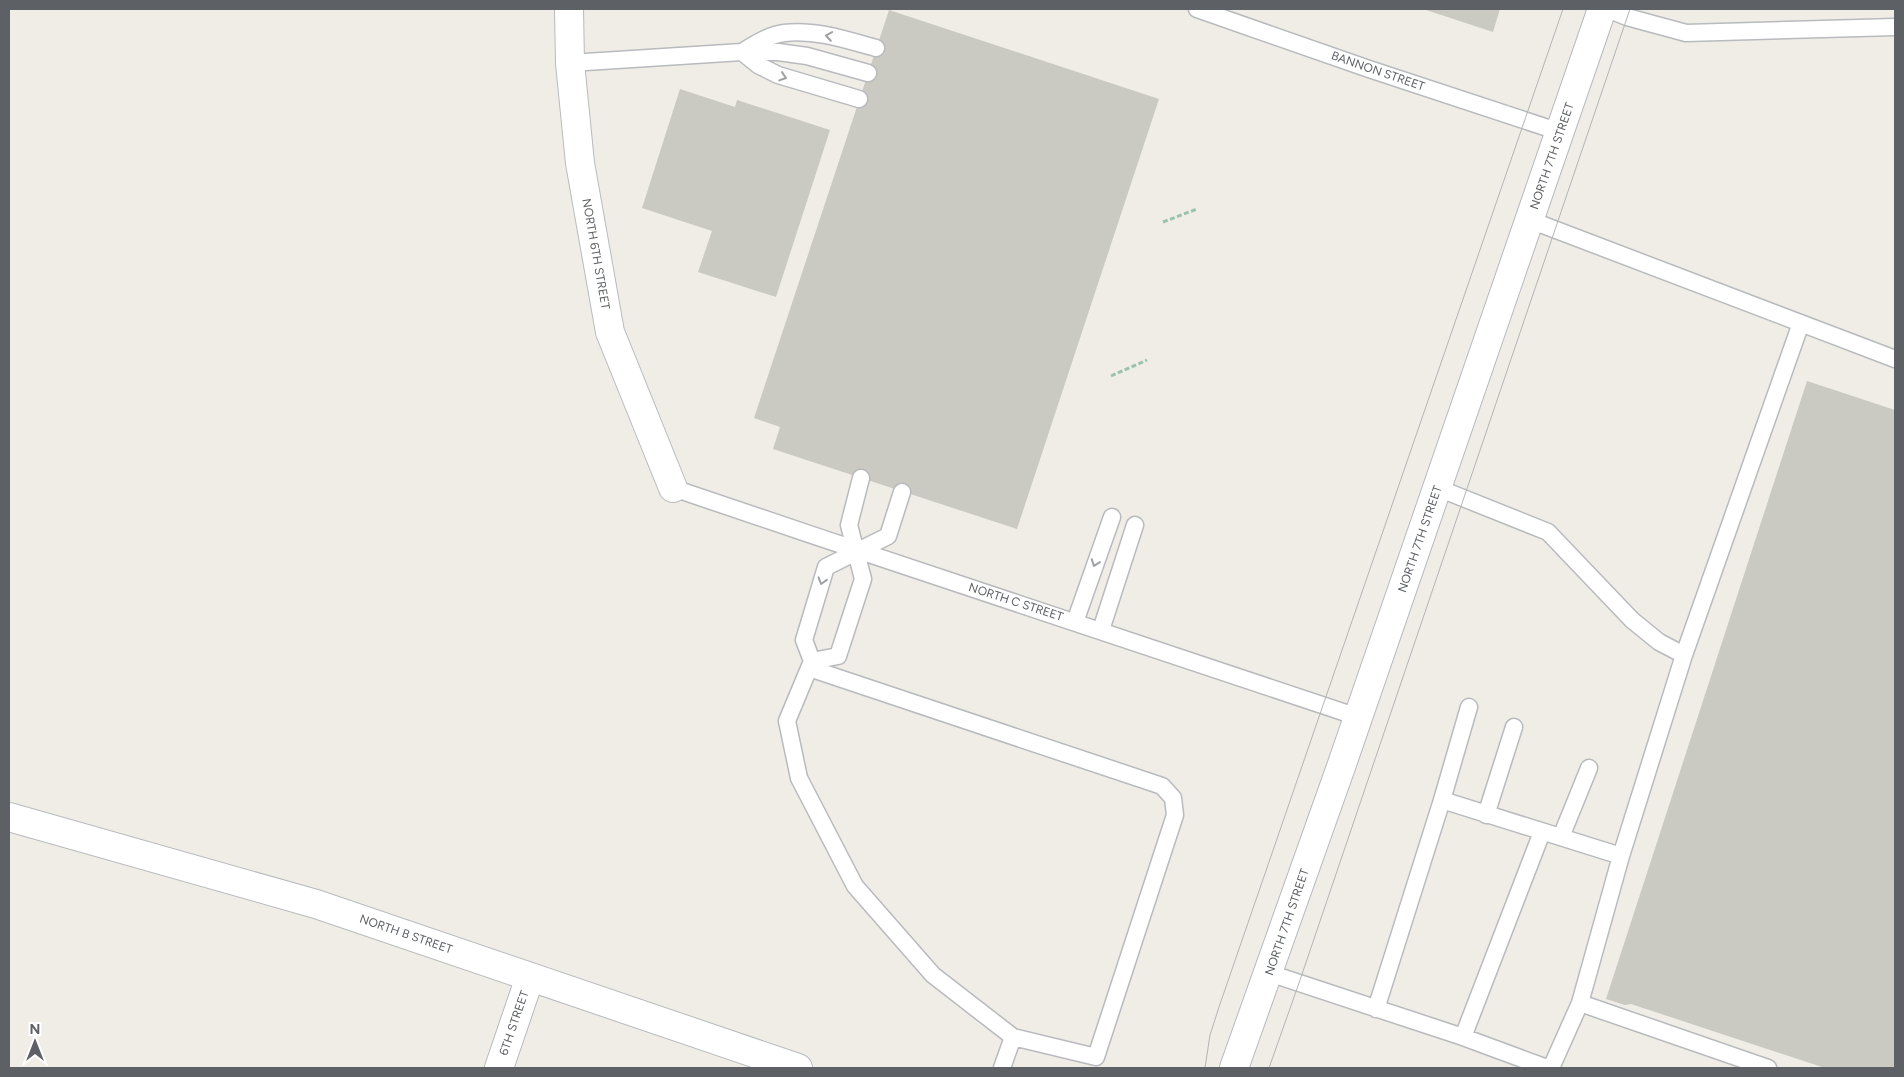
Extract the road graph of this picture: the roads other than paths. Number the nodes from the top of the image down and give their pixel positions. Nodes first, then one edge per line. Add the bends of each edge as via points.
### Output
1 (570, 9) edge
2 (1197, 9) edge
3 (1602, 9) edge
4 (1607, 9) edge
5 (1895, 27) edge
6 (876, 48) dead end
7 (742, 52) junction
8 (570, 63) junction
9 (868, 73) dead end
10 (859, 99) dead end
11 (1560, 132) junction
12 (1530, 220) junction
13 (1800, 323) junction
14 (1895, 359) edge
15 (861, 478) dead end
16 (673, 488) joint
17 (1438, 488) junction
18 (902, 492) dead end
19 (1112, 517) dead end
20 (1135, 525) dead end
21 (857, 551) junction
22 (1075, 622) junction
23 (1101, 630) junction
24 (1684, 655) junction
25 (811, 665) junction
26 (1469, 707) dead end
27 (1358, 717) junction
28 (1514, 727) dead end
29 (1589, 768) dead end
30 (1442, 800) junction
31 (1486, 815) junction
32 (9, 817) edge
33 (1542, 832) junction
34 (1561, 837) junction
35 (1621, 856) junction
36 (1269, 973) junction
37 (530, 977) junction
38 (1580, 1003) junction
39 (1376, 1009) junction
40 (1013, 1037) junction
41 (1463, 1037) junction
42 (499, 1068) edge
43 (798, 1068) edge
44 (1002, 1068) edge
45 (1234, 1068) edge
46 (1547, 1068) edge
47 (1551, 1068) edge
48 (1768, 1068) edge

1 - 8 street, NORTH 6TH STREET
2 - 11 lane, BANNON STREET
3 - 11 street, NORTH 7TH STREET
4 - 5 lane via 1686,33
6 -> 7 lane via 835,37 784,33
7 - 8 lane
7 - 9 lane via 807,56
7 -> 10 lane via 758,66 778,76
8 - 16 street, NORTH 6TH STREET via 580,163 610,332
11 - 12 street, NORTH 7TH STREET
12 - 13 lane
12 - 17 street, NORTH 7TH STREET
13 - 14 lane
13 - 24 lane
15 - 21 lane via 849,525
16 - 21 lane, NORTH C STREET
17 - 24 lane via 1548,532 1632,620 1659,642
17 - 27 street, NORTH 7TH STREET
18 - 21 lane via 888,536
19 -> 22 lane
20 - 23 lane
21 - 22 lane, NORTH C STREET
21 -> 25 lane via 826,567 804,640
21 - 25 lane via 863,579 838,656
22 - 23 lane, NORTH C STREET
23 - 27 lane, NORTH C STREET
24 - 35 lane
25 - 40 lane via 787,721 798,778 856,886 933,975
25 - 40 lane via 1162,786 1173,798 1175,816 1096,1057
26 - 30 lane
27 - 36 street, NORTH 7TH STREET
28 - 31 lane
29 - 34 lane
30 - 31 lane
30 - 39 lane
31 - 33 lane
32 - 37 street, NORTH B STREET via 316,904
33 - 34 lane
33 - 41 lane
34 - 35 lane
35 - 38 lane
36 - 39 lane
36 - 45 street, NORTH 7TH STREET
37 - 42 street, 6TH STREET
37 - 43 street, NORTH B STREET
38 - 47 lane
38 - 48 lane
39 - 41 lane
40 - 44 lane
41 - 46 lane

